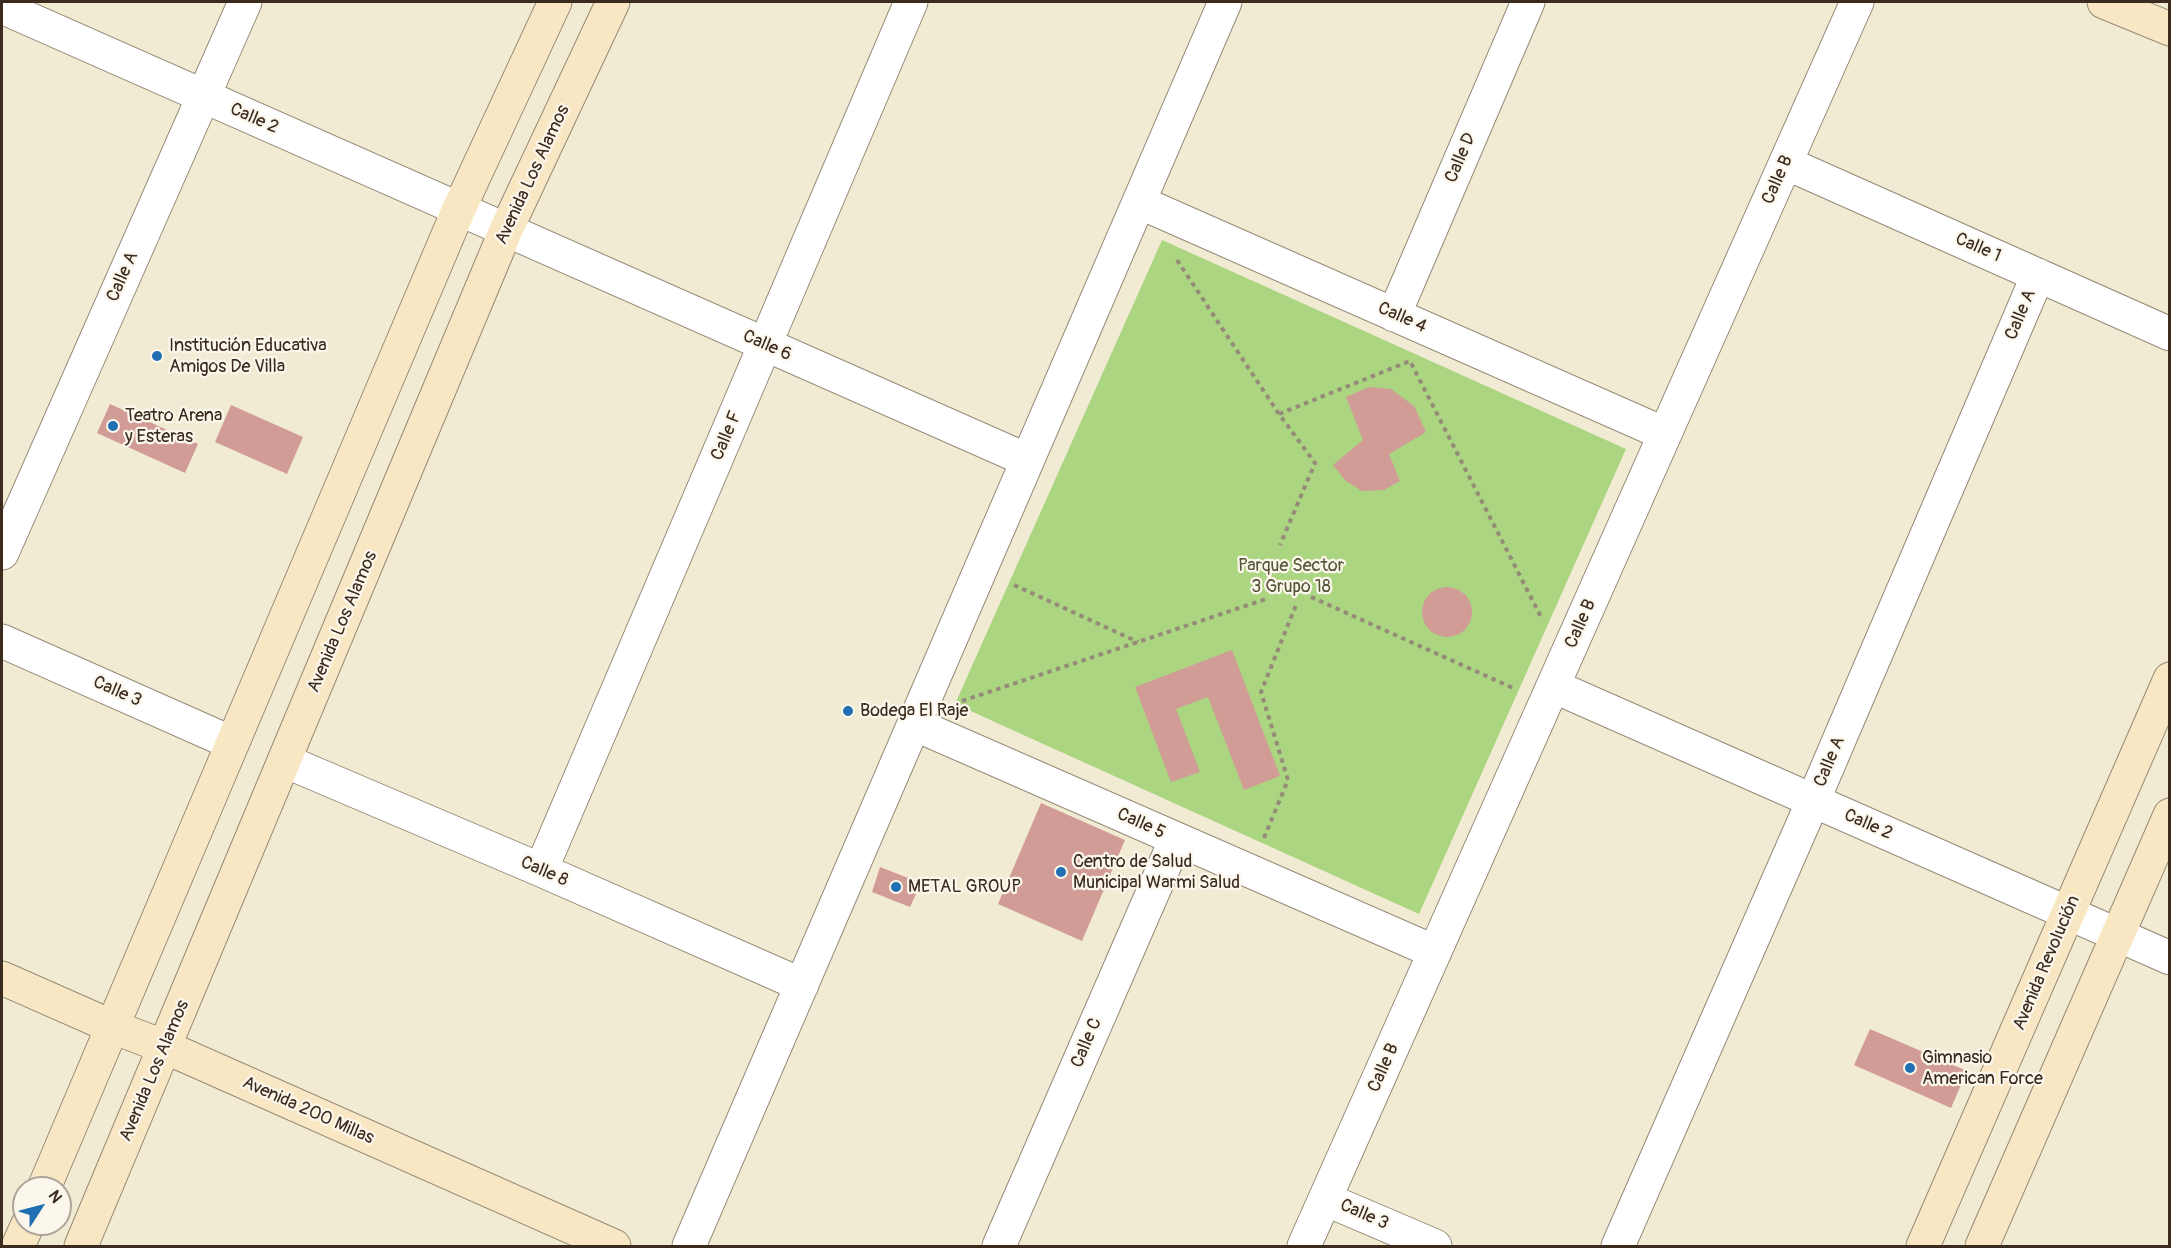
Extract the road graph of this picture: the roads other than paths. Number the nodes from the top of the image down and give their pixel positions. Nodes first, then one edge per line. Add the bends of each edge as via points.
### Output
1 (245, 2) edge
2 (555, 2) edge
3 (613, 2) edge
4 (912, 2) edge
5 (1225, 2) edge
6 (1528, 2) edge
7 (1857, 2) edge
8 (2104, 2) edge
9 (2, 7) edge
10 (2169, 29) edge
11 (203, 96) junction
12 (1786, 163) junction
13 (1139, 202) junction
14 (459, 209) junction
15 (506, 230) junction
16 (2038, 275) junction
17 (1394, 315) junction
18 (2169, 334) edge
19 (765, 345) junction
20 (1665, 434) junction
21 (1027, 460) junction
22 (2, 553) edge
23 (2, 642) edge
24 (2169, 679) edge
25 (1554, 684) junction
26 (915, 721) junction
27 (232, 743) junction
28 (285, 761) junction
29 (1813, 801) junction
30 (2169, 815) edge
31 (1176, 839) junction
32 (542, 870) junction
33 (2068, 913) junction
34 (2118, 935) junction
35 (1435, 952) junction
36 (2169, 958) edge
37 (2, 978) edge
38 (802, 985) junction
39 (113, 1027) junction
40 (165, 1047) junction
41 (49, 1176) edge
42 (1325, 1199) junction
43 (2, 1240) edge
44 (17, 1246) edge
45 (81, 1246) edge
46 (614, 1246) edge
47 (689, 1246) edge
48 (999, 1246) edge
49 (1304, 1246) edge
50 (1435, 1246) edge
51 (1618, 1246) edge
52 (1923, 1246) edge
53 (1982, 1246) edge

1 - 11 street, Calle A
2 - 14 street
3 - 15 street, Avenida Los Alamos
4 - 19 street, Calle F
5 - 13 street
6 - 17 street, Calle D
7 - 12 street, Calle B
8 - 10 street
9 - 11 street, Calle 2
11 - 14 street, Calle 2
11 - 22 street, Calle A
12 - 16 street, Calle 1
12 - 20 street, Calle B
13 - 17 street, Calle 4
13 - 21 street
14 - 15 street, Calle 2
14 - 27 street
15 - 19 street, Calle 6
15 - 28 street, Avenida Los Alamos
16 - 18 street, Calle 1
16 - 29 street, Calle A
17 - 20 street, Calle 4
19 - 21 street, Calle 6
19 - 32 street, Calle F
20 - 25 street, Calle B
21 - 26 street
23 - 27 street, Calle 3
24 - 33 street, Avenida Revolución
25 - 29 street, Calle 2
25 - 35 street, Calle B
26 - 31 street, Calle 5
26 - 38 street
27 - 39 street
28 - 32 street, Calle 8
28 - 40 street, Avenida Los Alamos
29 - 33 street, Calle 2
29 - 51 street, Calle A
30 - 34 street
31 - 35 street, Calle 5
31 - 48 street, Calle C
32 - 38 street, Calle 8
33 - 34 street, Calle 2
33 - 52 street, Avenida Revolución
34 - 36 street, Calle 2
34 - 53 street
35 - 42 street, Calle B
37 - 39 street, Avenida 200 Millas
38 - 47 street
39 - 40 street, Avenida 200 Millas
39 - 41 street
40 - 45 street, Avenida Los Alamos
40 - 46 street, Avenida 200 Millas
42 - 49 street, Calle B
42 - 50 street, Calle 3
43 - 44 street

